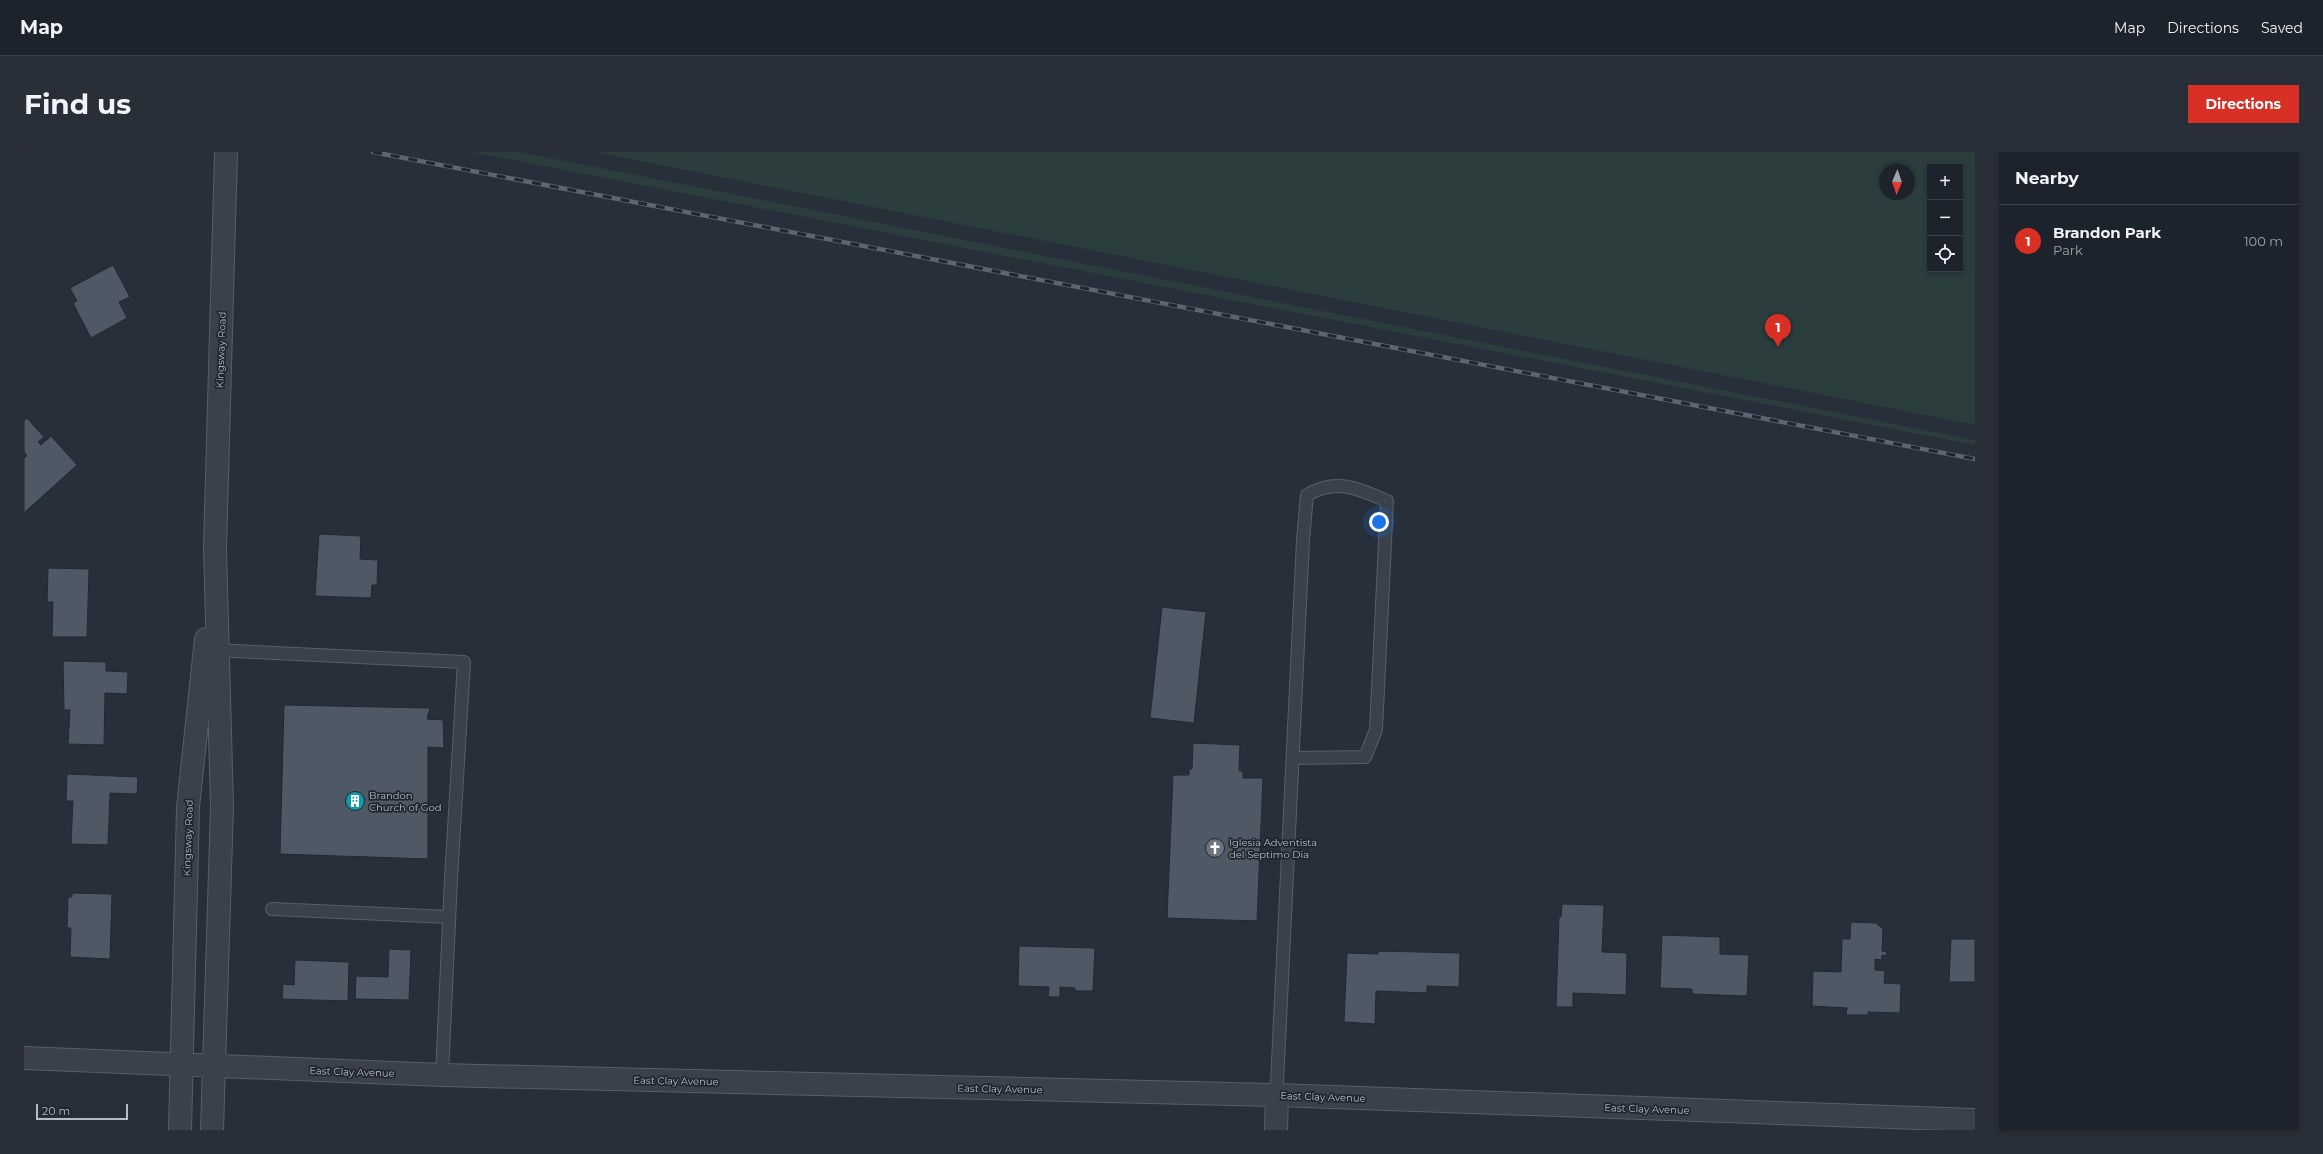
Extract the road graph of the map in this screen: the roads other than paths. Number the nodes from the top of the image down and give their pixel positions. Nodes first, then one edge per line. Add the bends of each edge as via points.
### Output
1 (226, 152) edge
2 (211, 650) junction
3 (1293, 758) junction
4 (272, 909) dead end
5 (449, 917) junction
6 (24, 1058) edge
7 (182, 1065) junction
8 (214, 1066) junction
9 (442, 1075) junction
10 (1277, 1095) junction
11 (1975, 1120) edge
12 (180, 1130) edge
13 (212, 1130) edge
14 (1276, 1130) edge

1 - 2 street, Kingsway Road
2 - 5 lane via 464,662
2 - 7 street, Kingsway Road via 188,807
2 - 8 street, Kingsway Road via 222,807
3 - 3 lane via 1306,495 1322,486 1357,487 1387,501 1376,730 1365,757
3 - 10 lane
4 - 5 lane
5 - 9 lane
6 - 7 street, East Clay Avenue
7 - 8 street, East Clay Avenue
7 - 12 street, Kingsway Road
8 - 9 street, East Clay Avenue
8 - 13 street, Kingsway Road
9 - 10 street, East Clay Avenue
10 - 11 street, East Clay Avenue
10 - 14 street

